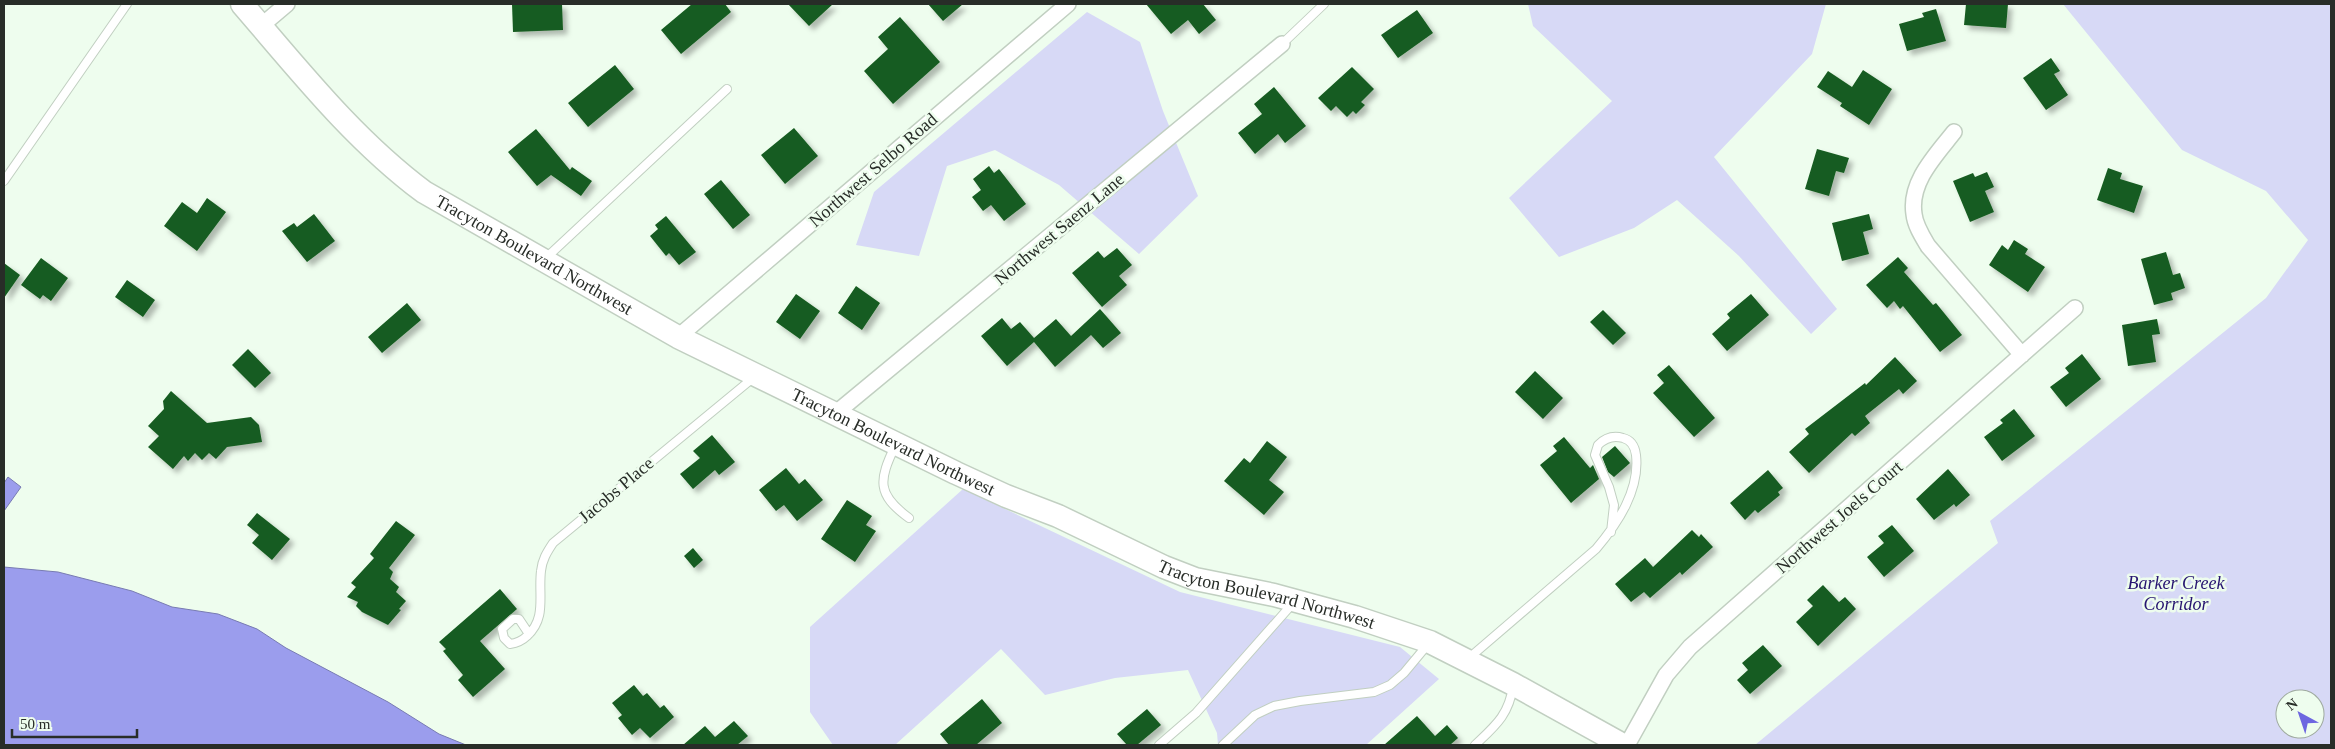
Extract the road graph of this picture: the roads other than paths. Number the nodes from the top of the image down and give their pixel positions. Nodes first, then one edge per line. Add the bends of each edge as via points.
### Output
1 (127, 4) edge
2 (242, 4) edge
3 (287, 4) edge
4 (1068, 4) edge
5 (1324, 4) edge
6 (261, 26) junction
7 (1282, 44) joint
8 (727, 89) dead end
9 (1954, 132) dead end
10 (4, 180) edge
11 (543, 261) junction
12 (2075, 308) dead end
13 (678, 337) junction
14 (2022, 355) junction
15 (756, 375) junction
16 (836, 414) junction
17 (896, 443) junction
18 (908, 518) dead end
19 (1611, 532) junction
20 (1296, 601) junction
21 (529, 634) dead end
22 (1430, 642) junction
23 (1467, 660) junction
24 (1513, 684) junction
25 (1159, 745) edge
26 (1223, 745) edge
27 (1475, 745) edge
28 (1622, 745) edge

1 - 10 lane
2 - 6 main road, Tracyton Boulevard Northwest
3 - 6 street
4 - 13 street, Northwest Selbo Road
5 - 7 lane
6 - 11 main road, Tracyton Boulevard Northwest via 326,103 397,172 424,192
7 - 16 street, Northwest Saenz Lane
8 - 11 lane
9 - 14 street via 1928,165 1915,190 1913,213 1928,246
11 - 13 main road, Tracyton Boulevard Northwest
12 - 14 street, Northwest Joels Court
13 - 15 main road, Tracyton Boulevard Northwest
14 - 28 street, Northwest Joels Court via 1690,647 1666,675
15 - 16 main road, Tracyton Boulevard Northwest
15 - 21 lane, Jacobs Place via 553,543 544,557 541,570 540,619
16 - 17 main road, Tracyton Boulevard Northwest
17 - 18 lane via 884,473 883,491 895,508
17 - 20 main road, Tracyton Boulevard Northwest via 973,481 1187,576
19 - 19 lane via 1629,498 1638,470 1631,442 1611,436 1598,445 1595,455 1614,505
19 - 23 lane via 1596,550
20 - 22 main road, Tracyton Boulevard Northwest
20 - 25 lane via 1196,713
22 - 23 main road, Tracyton Boulevard Northwest
22 - 26 lane via 1390,685 1374,692 1274,706 1255,715
23 - 24 main road, Tracyton Boulevard Northwest
24 - 27 lane via 1511,703 1495,726
24 - 28 main road, Tracyton Boulevard Northwest

